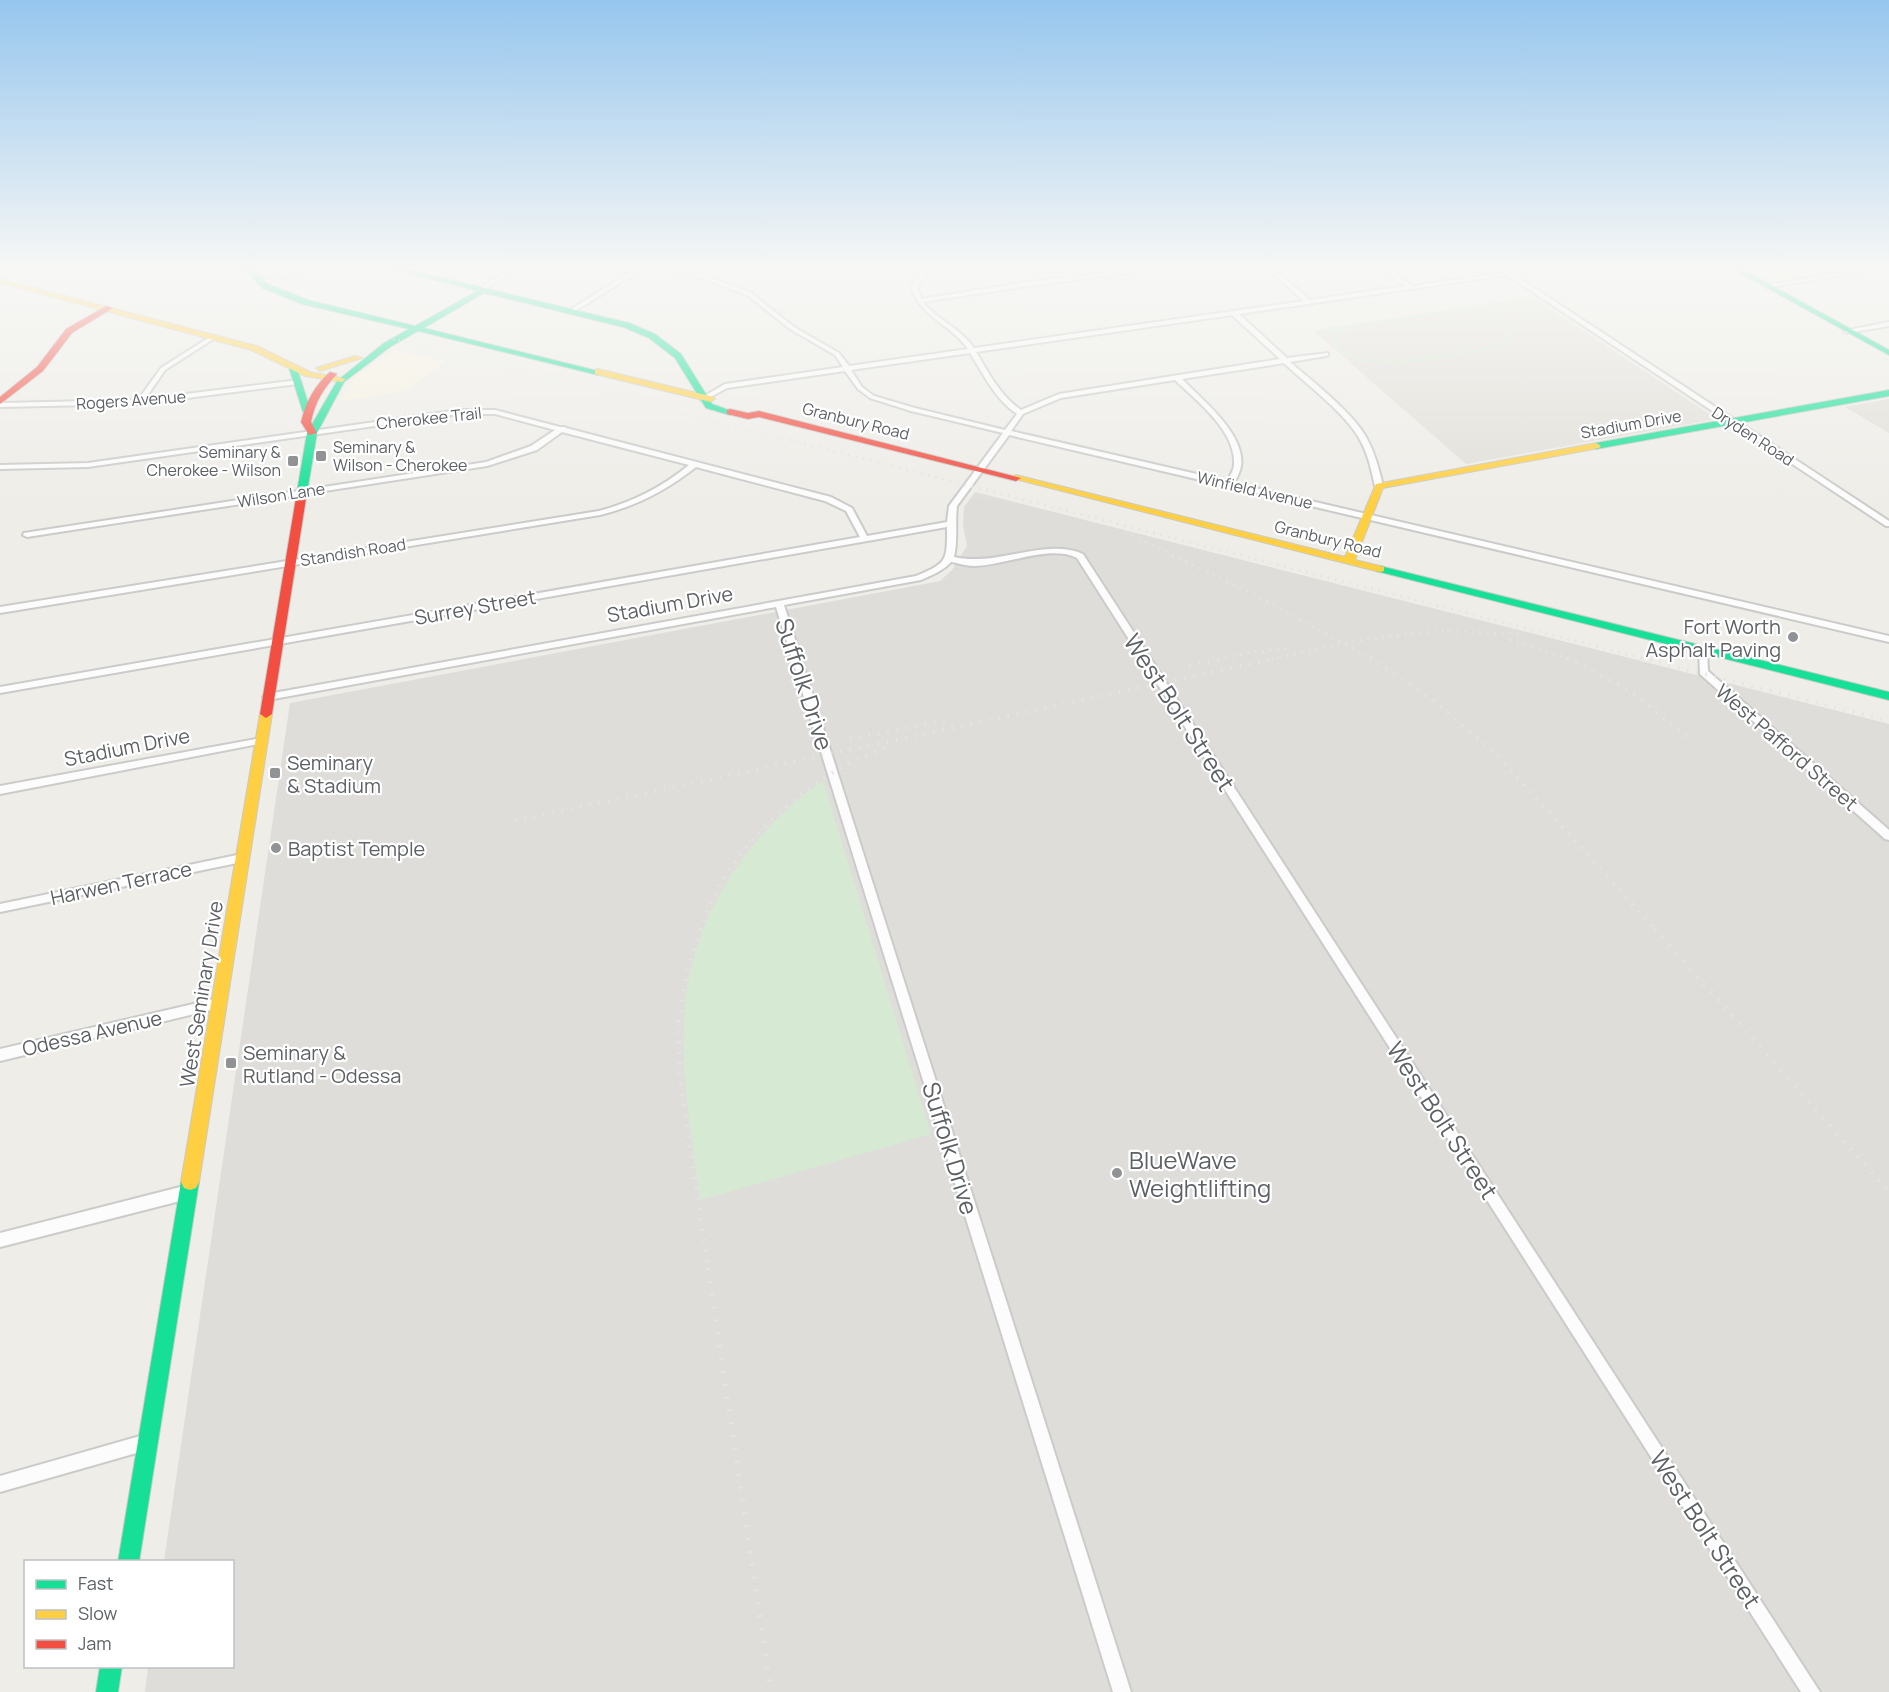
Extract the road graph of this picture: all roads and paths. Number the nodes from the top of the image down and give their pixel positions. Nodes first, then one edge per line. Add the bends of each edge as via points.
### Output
1 (58, 346) edge
2 (199, 346) edge
3 (246, 346) edge
4 (381, 346) edge
5 (387, 346) edge
6 (491, 346) edge
7 (665, 346) edge
8 (823, 346) edge
9 (969, 346) edge
10 (1001, 346) edge
11 (1270, 346) edge
12 (1617, 346) edge
13 (1876, 346) edge
14 (972, 350) junction
15 (1889, 353) edge
16 (1326, 354) dead end
17 (358, 358) junction
18 (1285, 360) junction
19 (293, 368) junction
20 (846, 368) junction
21 (328, 378) junction
22 (1177, 378) junction
23 (342, 379) junction
24 (693, 379) junction
25 (298, 382) junction
26 (669, 390) junction
27 (1889, 393) edge
28 (703, 399) junction
29 (140, 402) junction
30 (0, 403) edge
31 (307, 412) junction
32 (1020, 413) junction
33 (1733, 423) junction
34 (563, 428) junction
35 (1008, 432) junction
36 (312, 433) junction
37 (695, 464) junction
38 (0, 467) edge
39 (981, 470) junction
40 (1230, 484) junction
41 (1379, 486) junction
42 (302, 492) junction
43 (1366, 516) junction
44 (949, 524) junction
45 (1889, 524) edge
46 (27, 534) dead end
47 (865, 539) junction
48 (950, 559) junction
49 (1349, 561) junction
50 (290, 562) junction
51 (780, 604) junction
52 (0, 610) edge
53 (1889, 639) edge
54 (277, 642) junction
55 (1703, 650) junction
56 (0, 690) edge
57 (1889, 696) edge
58 (268, 697) junction
59 (261, 741) junction
60 (0, 790) edge
61 (1889, 836) edge
62 (242, 858) junction
63 (0, 908) edge
64 (219, 1003) junction
65 (0, 1055) edge
66 (188, 1192) junction
67 (0, 1240) edge
68 (148, 1442) junction
69 (0, 1484) edge
70 (128, 1560) edge
71 (111, 1668) edge
72 (107, 1692) edge
73 (1122, 1692) edge
74 (1811, 1692) edge

1 - 30 street via 39,369
2 - 29 street via 163,369
3 - 19 street
4 - 17 street, West Seminary Drive
5 - 23 street, West Seminary Drive
6 - 26 street, Granbury Road
7 - 24 street via 678,356
8 - 20 street, Winfield Avenue via 837,354
9 - 14 street
10 - 14 street
11 - 18 street
12 - 33 street, Dryden Road
13 - 15 street
14 - 20 street
14 - 32 street via 1006,401
16 - 18 street
17 - 19 street via 330,367
17 - 21 street, West Seminary Drive
18 - 22 street
18 - 41 street via 1362,436
19 - 21 street
19 - 25 street
20 - 28 street via 725,386
20 - 35 street, Winfield Avenue via 872,397
21 - 23 street
21 - 31 street, West Seminary Drive via 315,392
22 - 32 street via 1059,396
22 - 40 street via 1224,428 1236,450 1237,470
23 - 36 street, West Seminary Drive
24 - 26 street
24 - 28 street
25 - 29 street, Rogers Avenue
25 - 31 street
26 - 28 street, Granbury Road
27 - 33 street, Stadium Drive
28 - 39 street, Granbury Road via 717,399 759,414
29 - 30 street, Rogers Avenue
31 - 36 street, West Seminary Drive via 306,422
32 - 35 street
33 - 41 street, Stadium Drive
33 - 45 street, Dryden Road
34 - 36 street, Cherokee Trail via 511,414 477,411
34 - 37 street, Cherokee Trail
34 - 42 street, Wilson Lane via 534,448 495,462
35 - 39 street
35 - 40 street, Winfield Avenue
36 - 38 street, Cherokee Trail via 74,467
36 - 42 street, West Seminary Drive
37 - 47 street, Cherokee Trail via 843,505
37 - 50 street, Standish Road via 654,494 609,510
39 - 44 street via 953,506
39 - 49 street, Granbury Road
40 - 43 street, Winfield Avenue
41 - 43 street
42 - 46 street, Wilson Lane
42 - 50 street, West Seminary Drive
43 - 49 street
43 - 53 street, Winfield Avenue
44 - 47 street, Surrey Street
44 - 48 street via 953,553
47 - 54 street, Surrey Street
48 - 51 street, Stadium Drive via 933,572 911,580
48 - 74 street, West Bolt Street via 974,564 1074,551 1080,556
49 - 55 street, Granbury Road
50 - 52 street, Standish Road
50 - 54 street, West Seminary Drive
51 - 58 street, Stadium Drive
51 - 73 street, Suffolk Drive
54 - 56 street, Surrey Street
54 - 58 street, West Seminary Drive
55 - 57 street, Granbury Road
55 - 61 street, West Pafford Street via 1703,672
58 - 59 street, West Seminary Drive
59 - 60 street, Stadium Drive
59 - 62 street, West Seminary Drive
62 - 63 street, Harwen Terrace
62 - 64 street, West Seminary Drive
64 - 65 street, Odessa Avenue
64 - 66 street, West Seminary Drive
66 - 67 street
66 - 68 street, West Seminary Drive
68 - 69 street
68 - 70 street, West Seminary Drive
71 - 72 street

